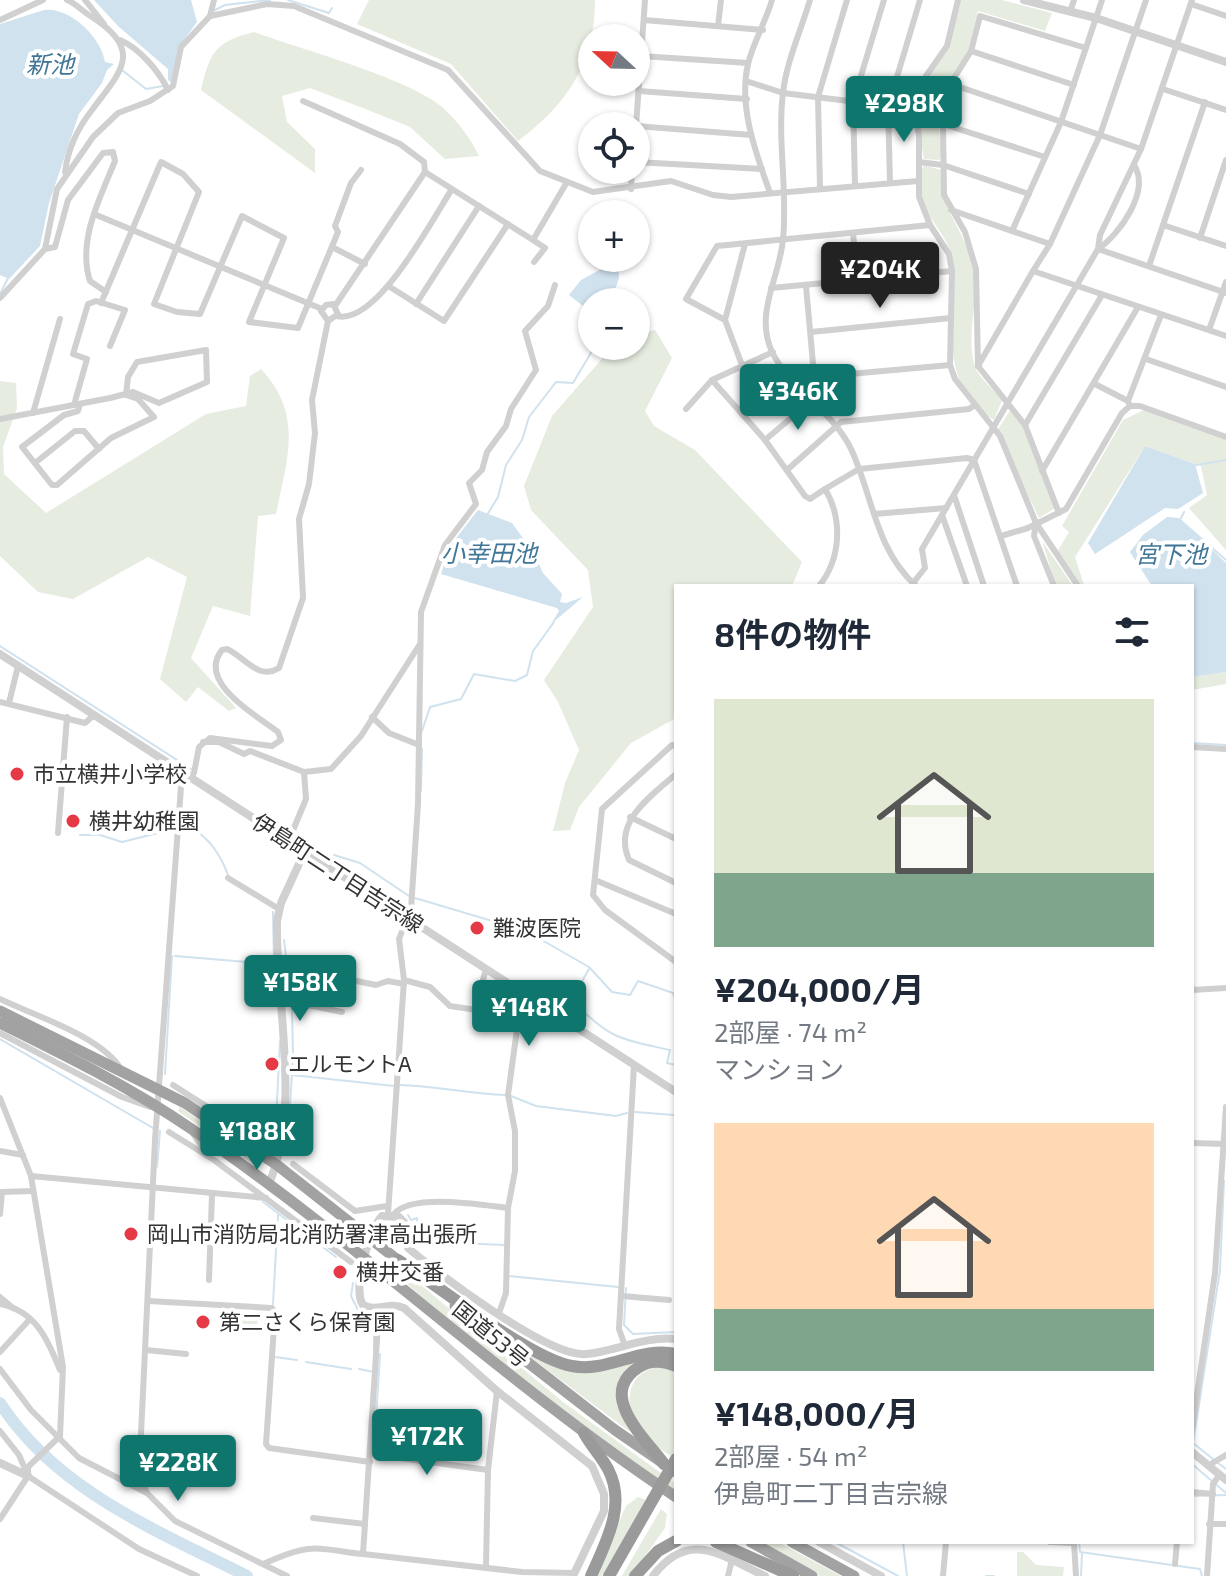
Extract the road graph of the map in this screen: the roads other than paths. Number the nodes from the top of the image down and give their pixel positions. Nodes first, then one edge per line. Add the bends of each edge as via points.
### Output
1 (43, 0) edge
2 (67, 0) edge
3 (85, 0) edge
4 (214, 0) edge
5 (645, 0) edge
6 (721, 0) edge
7 (772, 0) edge
8 (810, 0) edge
9 (847, 0) edge
10 (884, 0) edge
11 (920, 0) edge
12 (958, 0) edge
13 (1024, 0) edge
14 (1074, 0) edge
15 (1102, 0) edge
16 (1146, 0) edge
17 (1035, 1) edge
18 (1191, 2) edge
19 (1070, 12) junction
20 (210, 16) junction
21 (1226, 16) edge
22 (1096, 18) junction
23 (0, 20) edge
24 (644, 20) junction
25 (104, 24) junction
26 (644, 24) edge
27 (718, 26) junction
28 (763, 30) junction
29 (1135, 32) junction
30 (120, 40) junction
31 (1176, 46) junction
32 (1086, 48) junction
33 (971, 51) junction
34 (650, 57) edge
35 (1226, 62) edge
36 (748, 63) junction
37 (746, 81) junction
38 (951, 84) junction
39 (1074, 85) junction
40 (167, 86) junction
41 (1163, 89) junction
42 (650, 92) edge
43 (783, 93) junction
44 (818, 97) junction
45 (747, 99) junction
46 (303, 101) dead end
47 (853, 102) junction
48 (1205, 102) junction
49 (888, 107) junction
50 (914, 109) junction
51 (1226, 110) edge
52 (1061, 122) junction
53 (943, 124) junction
54 (650, 127) edge
55 (751, 135) junction
56 (1100, 135) junction
57 (1141, 149) junction
58 (1045, 157) junction
59 (1226, 160) edge
60 (919, 162) junction
61 (650, 163) edge
62 (943, 165) junction
63 (1134, 165) junction
64 (762, 169) junction
65 (361, 170) dead end
66 (425, 172) junction
67 (65, 175) junction
68 (918, 181) junction
69 (567, 182) junction
70 (890, 182) junction
71 (631, 184) edge
72 (855, 185) junction
73 (820, 188) junction
74 (452, 189) junction
75 (631, 189) junction
76 (785, 192) junction
77 (770, 193) junction
78 (1029, 194) junction
79 (479, 206) junction
80 (951, 210) junction
81 (94, 214) junction
82 (508, 224) junction
83 (930, 225) junction
84 (1163, 225) junction
85 (132, 230) junction
86 (1012, 231) junction
87 (853, 234) junction
88 (1200, 238) junction
89 (533, 240) junction
90 (783, 240) junction
91 (745, 244) junction
92 (1050, 244) junction
93 (1226, 246) edge
94 (332, 247) junction
95 (176, 248) junction
96 (45, 249) junction
97 (1098, 249) junction
98 (534, 262) dead end
99 (365, 264) junction
100 (1149, 266) junction
101 (220, 267) junction
102 (952, 271) junction
103 (1033, 271) junction
104 (858, 279) junction
105 (1226, 282) edge
106 (264, 285) junction
107 (555, 285) dead end
108 (806, 286) junction
109 (1077, 286) junction
110 (390, 287) junction
111 (771, 288) junction
112 (106, 292) junction
113 (1224, 293) edge
114 (1102, 295) junction
115 (1, 298) edge
116 (101, 303) junction
117 (308, 303) junction
118 (416, 304) junction
119 (335, 306) junction
120 (1138, 307) junction
121 (322, 309) junction
122 (1161, 315) junction
123 (337, 316) junction
124 (951, 318) junction
125 (60, 319) dead end
126 (725, 320) junction
127 (328, 321) junction
128 (1209, 330) junction
129 (811, 332) junction
130 (1226, 336) edge
131 (110, 346) dead end
132 (773, 352) junction
133 (1146, 359) junction
134 (742, 365) junction
135 (950, 365) junction
136 (978, 366) junction
137 (787, 373) junction
138 (816, 377) junction
139 (712, 380) junction
140 (1095, 384) junction
141 (1226, 387) edge
142 (126, 395) junction
143 (811, 401) junction
144 (1008, 402) junction
145 (1129, 403) junction
146 (77, 404) junction
147 (975, 405) junction
148 (686, 409) dead end
149 (33, 413) junction
150 (741, 413) junction
151 (0, 419) edge
152 (1025, 425) junction
153 (834, 427) junction
154 (992, 429) junction
155 (1226, 437) edge
156 (765, 440) junction
157 (99, 449) junction
158 (974, 460) junction
159 (35, 463) junction
160 (859, 469) junction
161 (787, 470) junction
162 (1042, 471) junction
163 (825, 489) junction
164 (954, 495) junction
165 (944, 512) junction
166 (1059, 513) junction
167 (874, 514) junction
168 (1036, 523) junction
169 (1001, 536) junction
170 (821, 584) edge
171 (915, 584) edge
172 (966, 584) edge
173 (983, 584) edge
174 (1016, 584) edge
175 (1053, 584) edge
176 (1077, 584) edge
177 (420, 644) junction
178 (0, 654) edge
179 (18, 666) junction
180 (0, 702) edge
181 (9, 703) junction
182 (94, 715) junction
183 (67, 717) junction
184 (372, 717) junction
185 (203, 742) junction
186 (419, 745) junction
187 (674, 747) edge
188 (1194, 747) edge
189 (1226, 749) edge
190 (304, 772) junction
191 (674, 776) edge
192 (190, 778) junction
193 (630, 817) junction
194 (58, 833) dead end
195 (674, 838) edge
196 (289, 840) junction
197 (305, 851) junction
198 (228, 878) dead end
199 (595, 880) junction
200 (674, 882) edge
201 (279, 909) junction
202 (674, 913) edge
203 (407, 917) junction
204 (674, 961) edge
205 (486, 969) junction
206 (337, 977) dead end
207 (406, 981) junction
208 (1226, 988) edge
209 (1194, 990) edge
210 (522, 993) junction
211 (0, 999) edge
212 (289, 1001) junction
213 (475, 1008) junction
214 (0, 1011) edge
215 (342, 1012) dead end
216 (517, 1016) junction
217 (0, 1023) edge
218 (0, 1033) edge
219 (99, 1045) junction
220 (75, 1046) junction
221 (634, 1065) junction
222 (121, 1069) junction
223 (173, 1085) dead end
224 (159, 1089) junction
225 (674, 1091) edge
226 (0, 1098) edge
227 (185, 1103) junction
228 (1226, 1107) edge
229 (158, 1108) junction
230 (208, 1108) junction
231 (221, 1116) junction
232 (1225, 1124) edge
233 (189, 1127) junction
234 (225, 1130) junction
235 (169, 1132) dead end
236 (264, 1143) dead end
237 (1194, 1143) edge
238 (1224, 1144) edge
239 (0, 1151) edge
240 (23, 1155) junction
241 (214, 1160) junction
242 (293, 1164) dead end
243 (277, 1165) junction
244 (31, 1176) junction
245 (269, 1184) junction
246 (303, 1185) junction
247 (152, 1189) junction
248 (33, 1191) junction
249 (329, 1191) junction
250 (1, 1192) edge
251 (212, 1194) junction
252 (266, 1198) junction
253 (508, 1208) junction
254 (390, 1211) junction
255 (0, 1214) edge
256 (342, 1214) junction
257 (313, 1217) junction
258 (371, 1237) junction
259 (325, 1241) junction
260 (351, 1249) junction
261 (365, 1258) junction
262 (398, 1260) junction
263 (351, 1262) dead end
264 (1220, 1273) edge
265 (209, 1280) dead end
266 (625, 1296) junction
267 (0, 1297) edge
268 (669, 1300) dead end
269 (148, 1301) junction
270 (0, 1304) edge
271 (13, 1308) junction
272 (379, 1309) junction
273 (499, 1313) junction
274 (30, 1319) junction
275 (674, 1339) edge
276 (624, 1343) junction
277 (146, 1350) junction
278 (0, 1352) edge
279 (186, 1354) dead end
280 (674, 1354) edge
281 (674, 1365) edge
282 (0, 1369) edge
283 (62, 1373) junction
284 (497, 1391) junction
285 (1194, 1418) edge
286 (0, 1431) edge
287 (584, 1433) junction
288 (59, 1438) junction
289 (1194, 1453) edge
290 (1226, 1455) edge
291 (371, 1458) junction
292 (670, 1462) edge
293 (1214, 1462) junction
294 (0, 1463) edge
295 (488, 1470) junction
296 (28, 1472) junction
297 (139, 1476) junction
298 (674, 1476) edge
299 (119, 1477) junction
300 (1219, 1480) edge
301 (1194, 1492) edge
302 (147, 1493) junction
303 (674, 1496) edge
304 (1212, 1496) junction
305 (652, 1509) junction
306 (313, 1518) dead end
307 (0, 1519) edge
308 (365, 1524) junction
309 (1209, 1524) junction
310 (1226, 1524) edge
311 (674, 1542) edge
312 (721, 1544) edge
313 (755, 1544) edge
314 (796, 1544) edge
315 (823, 1544) edge
316 (946, 1544) edge
317 (1074, 1544) edge
318 (1177, 1544) edge
319 (363, 1554) junction
320 (732, 1560) junction
321 (265, 1563) junction
322 (1175, 1564) dead end
323 (486, 1565) junction
324 (574, 1574) edge
325 (197, 1576) edge
326 (287, 1576) edge
327 (591, 1576) edge
328 (609, 1576) edge
329 (616, 1576) edge
330 (635, 1576) edge
331 (653, 1576) edge
332 (728, 1576) edge
333 (765, 1576) edge
334 (793, 1576) edge
335 (812, 1576) edge
336 (854, 1576) edge
337 (881, 1576) edge
338 (943, 1576) edge
339 (1076, 1576) edge
340 (1207, 1576) edge

1 - 23 street
2 - 25 street
3 - 25 street
4 - 20 street
5 - 24 street
6 - 27 street
7 - 28 street
8 - 43 street
9 - 44 street
10 - 47 street
11 - 49 street
12 - 50 street via 947,46 919,86
13 - 17 street
14 - 19 street
15 - 22 street
16 - 29 street
17 - 19 street
18 - 21 street
18 - 31 street
19 - 22 street
20 - 40 street via 181,47 176,80
20 - 69 street via 267,4 294,6 448,70 532,165
22 - 29 street
22 - 32 street
24 - 26 street
24 - 27 street
25 - 30 street
27 - 28 street
28 - 36 street
29 - 31 street
29 - 56 street
30 - 40 street
30 - 67 street via 122,69 70,146
31 - 35 street
31 - 41 street
32 - 33 street via 986,16 978,21
32 - 39 street
33 - 38 street
33 - 39 street
34 - 36 street
36 - 37 street
37 - 43 street
37 - 45 street
38 - 52 street
38 - 53 street via 938,104
39 - 52 street
40 - 67 street via 118,113
41 - 48 street
41 - 57 street
42 - 45 street
43 - 44 street
43 - 76 street
44 - 47 street
44 - 73 street
45 - 55 street
46 - 66 street via 400,144 424,162
47 - 49 street
47 - 72 street
48 - 51 street
48 - 84 street
49 - 50 street
49 - 70 street
50 - 60 street
52 - 56 street
52 - 58 street
53 - 58 street
53 - 62 street
54 - 55 street
55 - 64 street
56 - 57 street
56 - 92 street
57 - 63 street
58 - 78 street
59 - 88 street
60 - 62 street
60 - 68 street
61 - 64 street
62 - 78 street
62 - 80 street via 944,195
63 - 97 street
63 - 97 street via 1137,181 1128,214 1111,241
64 - 77 street
65 - 94 street via 351,183
66 - 74 street
66 - 99 street
67 - 96 street
68 - 70 street
68 - 83 street
69 - 75 street via 593,192
69 - 89 street
70 - 72 street
71 - 75 street
72 - 73 street
73 - 76 street
74 - 79 street
74 - 110 street
75 - 77 street via 671,181 713,195
76 - 77 street
76 - 90 street
78 - 86 street
79 - 82 street
79 - 118 street
80 - 86 street
80 - 136 street via 965,232 976,269
81 - 85 street
81 - 96 street via 115,161 109,150 68,200 55,247
81 - 112 street via 87,274
82 - 89 street
82 - 118 street via 448,319
83 - 87 street
83 - 102 street via 949,254
84 - 88 street
84 - 100 street
85 - 95 street
85 - 95 street via 161,162 183,174 199,192
85 - 112 street
86 - 92 street
87 - 90 street
87 - 104 street
88 - 93 street
89 - 98 street via 545,248
90 - 91 street
90 - 111 street
91 - 126 street
91 - 126 street via 712,250 705,270 686,294 686,299
92 - 103 street
94 - 99 street
94 - 117 street
95 - 101 street
95 - 101 street via 154,304 200,314
96 - 115 street
97 - 100 street
97 - 109 street
99 - 119 street
100 - 113 street
101 - 106 street
101 - 106 street via 242,216 284,238
102 - 104 street
102 - 124 street
103 - 109 street
103 - 136 street
104 - 108 street
105 - 113 street
106 - 117 street
106 - 117 street via 249,322 255,325 298,328
107 - 177 street via 548,306 525,331 536,370 487,452 482,470 469,483 476,504 445,545 421,612
108 - 111 street
108 - 129 street
109 - 114 street
109 - 144 street
110 - 118 street
110 - 123 street via 346,317
111 - 132 street via 766,333
112 - 116 street
113 - 128 street
114 - 120 street
114 - 152 street
116 - 131 street via 125,310
116 - 146 street via 88,304 73,354 87,359
117 - 121 street
119 - 121 street
119 - 123 street
120 - 122 street
120 - 140 street
121 - 127 street
122 - 128 street
122 - 133 street
123 - 127 street
124 - 129 street
124 - 135 street
125 - 149 street
126 - 134 street
127 - 185 street via 312,400 315,433 309,484 299,519 300,616 273,672 256,670 227,649 216,662 217,675 233,697 281,740 276,746 221,737
128 - 130 street
129 - 138 street
132 - 134 street
132 - 137 street
133 - 141 street
133 - 145 street
134 - 139 street
135 - 138 street
135 - 147 street
136 - 144 street
137 - 143 street
137 - 150 street
138 - 143 street via 816,397
139 - 148 street
139 - 150 street
140 - 145 street
140 - 162 street
142 - 142 street via 133,392 159,403 207,382 206,350 137,362
142 - 146 street
142 - 157 street via 138,399 154,417
143 - 153 street
143 - 156 street
144 - 152 street
144 - 154 street
145 - 155 street
145 - 166 street via 1070,505
146 - 149 street
146 - 159 street via 78,411 26,441 22,447
147 - 153 street
147 - 154 street
149 - 151 street
150 - 156 street
152 - 162 street
153 - 160 street via 850,446
153 - 161 street
154 - 158 street
154 - 168 street via 1000,436
156 - 161 street
157 - 159 street via 84,431 75,431
157 - 159 street via 57,485
158 - 160 street
158 - 164 street
158 - 169 street
160 - 163 street
160 - 167 street
161 - 163 street via 810,499
162 - 166 street
163 - 170 street via 835,505 837,539 829,573
164 - 165 street
164 - 173 street
165 - 167 street
165 - 171 street via 922,549 925,568
165 - 172 street
166 - 168 street
167 - 171 street via 882,542
168 - 169 street
168 - 175 street via 1034,536
168 - 176 street
169 - 174 street
177 - 184 street
177 - 186 street
178 - 179 street, 伊島町二丁目吉宗線
179 - 181 street
179 - 182 street, 伊島町二丁目吉宗線
180 - 181 street
181 - 183 street
182 - 183 street via 85,723
182 - 192 street, 伊島町二丁目吉宗線
183 - 194 street
184 - 186 street via 389,733
184 - 190 street via 331,769
185 - 190 street via 219,742 244,754 250,751
185 - 192 street
186 - 203 street
187 - 199 street via 602,809
188 - 189 street
190 - 196 street via 306,799
191 - 193 street
192 - 196 street, 伊島町二丁目吉宗線
192 - 224 street via 181,787
193 - 195 street
193 - 200 street via 629,860
196 - 197 street, 伊島町二丁目吉宗線
197 - 201 street
197 - 203 street, 伊島町二丁目吉宗線
198 - 201 street
199 - 202 street
199 - 204 street via 593,895 605,910
201 - 212 street via 276,943
203 - 205 street, 伊島町二丁目吉宗線
203 - 207 street via 399,939
205 - 210 street, 伊島町二丁目吉宗線
205 - 213 street
206 - 207 street via 376,985
207 - 213 street via 430,987 450,1006
207 - 254 street
208 - 209 street
210 - 216 street
210 - 221 street, 伊島町二丁目吉宗線
211 - 219 street
212 - 215 street
212 - 243 street
213 - 216 street
214 - 220 highway, 国道53号
216 - 253 street via 508,1096 515,1131
217 - 229 highway, 国道53号
218 - 229 street via 135,1103
219 - 220 street
219 - 222 street
220 - 222 highway, 国道53号
221 - 225 street, 伊島町二丁目吉宗線
221 - 266 street
222 - 224 highway, 国道53号
223 - 230 street
224 - 227 highway, 国道53号
224 - 229 street
226 - 240 street
227 - 230 street
227 - 234 highway, 国道53号
228 - 232 street
229 - 233 highway, 国道53号
229 - 247 street
230 - 231 street
231 - 234 street
231 - 236 street
232 - 238 street
233 - 241 street
233 - 245 highway, 国道53号
234 - 243 highway, 国道53号
235 - 241 street
237 - 238 street
238 - 264 street
239 - 240 street
240 - 244 street
241 - 252 street
242 - 249 street
243 - 245 street
243 - 246 highway, 国道53号
244 - 247 street
244 - 248 street
245 - 257 highway, 国道53号
246 - 249 street
246 - 256 highway, 国道53号
247 - 251 street
247 - 269 street
248 - 250 street
248 - 283 street
249 - 254 street via 355,1211
249 - 256 street
250 - 255 street
251 - 252 street
251 - 265 street
252 - 259 street
253 - 254 street via 435,1202
253 - 273 street via 506,1293
254 - 258 street via 377,1222
254 - 273 street via 404,1222 408,1248
256 - 258 highway, 国道53号
257 - 259 street
257 - 260 highway, 国道53号
258 - 261 street
258 - 262 highway, 国道53号
259 - 260 street
259 - 263 street
260 - 261 highway, 国道53号
261 - 272 street via 359,1299
261 - 287 highway, 国道53号
262 - 280 highway via 543,1357 574,1367 661,1351
262 - 292 highway, 国道53号 via 506,1347
264 - 285 street
266 - 268 street
266 - 276 street via 619,1329
267 - 271 street
269 - 277 street
269 - 291 street via 272,1308 266,1444
270 - 271 street
271 - 274 street
272 - 284 street via 389,1304 404,1308
272 - 291 street
273 - 276 street via 547,1346 568,1353 585,1355
274 - 278 street
274 - 283 street via 50,1340
275 - 276 street
277 - 279 street
277 - 297 street
281 - 292 highway via 660,1361 638,1367 623,1393 630,1424
282 - 288 street
283 - 288 street
284 - 295 street
284 - 324 street via 580,1454 600,1479 604,1511
286 - 296 street
287 - 303 highway, 国道53号
287 - 327 highway via 609,1470 616,1495 613,1524
288 - 296 street
288 - 299 street via 79,1458
289 - 293 street
290 - 293 street
291 - 295 street
291 - 308 street
292 - 305 highway
293 - 300 street
294 - 296 street
295 - 323 street
296 - 307 street
296 - 325 street via 139,1549
297 - 299 street
297 - 302 street
298 - 305 highway
299 - 302 street
300 - 304 street
301 - 304 street
302 - 321 street via 175,1521
304 - 309 street
305 - 328 highway
305 - 329 highway
306 - 308 street
308 - 319 street
309 - 310 street
309 - 340 street
311 - 330 highway
312 - 334 highway
313 - 335 highway
314 - 336 highway
315 - 337 street
316 - 338 street
317 - 339 street
318 - 322 street
319 - 321 street via 321,1548
319 - 323 street
320 - 331 street via 693,1548 672,1556
320 - 332 street
320 - 333 street
321 - 326 street
323 - 324 street

